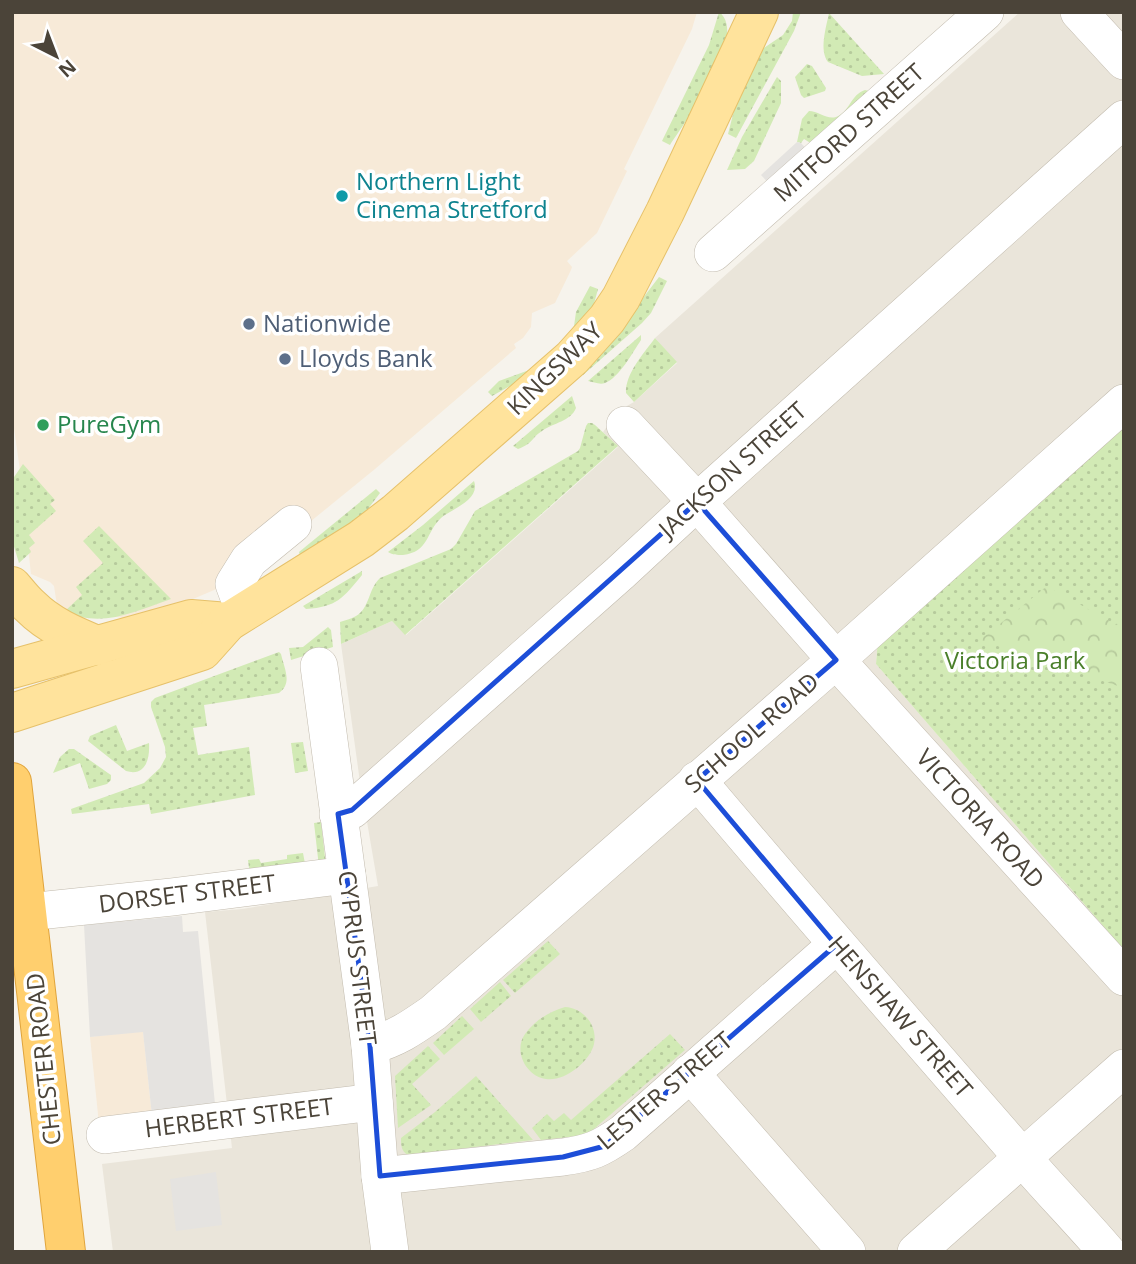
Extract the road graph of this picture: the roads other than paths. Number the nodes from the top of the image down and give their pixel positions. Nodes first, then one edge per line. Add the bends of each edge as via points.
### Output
1 (759, 12) edge
2 (985, 12) edge
3 (1079, 12) edge
4 (1124, 61) edge
5 (1124, 119) edge
6 (713, 253) dead end
7 (1124, 403) edge
8 (625, 425) dead end
9 (697, 502) junction
10 (293, 524) dead end
11 (12, 586) edge
12 (236, 617) junction
13 (99, 646) junction
14 (836, 660) junction
15 (319, 666) dead end
16 (12, 669) edge
17 (12, 713) edge
18 (697, 780) junction
19 (12, 782) edge
20 (338, 814) junction
21 (346, 875) junction
22 (28, 912) junction
23 (836, 945) junction
24 (1124, 978) edge
25 (370, 1046) junction
26 (1124, 1068) edge
27 (690, 1073) junction
28 (374, 1102) junction
29 (104, 1135) dead end
30 (1023, 1158) junction
31 (380, 1176) junction
32 (1091, 1246) edge
33 (59, 1251) edge
34 (390, 1252) edge
35 (847, 1252) edge
36 (916, 1252) edge

1 - 12 main road, KINGSWAY via 638,265 590,341 395,513
2 - 6 street, MITFORD STREET
3 - 4 street
5 - 9 street, JACKSON STREET
7 - 14 street, SCHOOL ROAD
8 - 9 street, VICTORIA ROAD
9 - 14 street, VICTORIA ROAD
9 - 20 street, JACKSON STREET via 352,810
10 - 12 street via 249,560 234,584
11 - 13 main road via 45,619
12 - 13 main road via 191,618
12 - 17 main road, KINGSWAY via 202,651
13 - 16 main road
14 - 18 street, SCHOOL ROAD
14 - 24 street, VICTORIA ROAD
15 - 20 street, CYPRUS STREET
18 - 23 street, HENSHAW STREET
18 - 25 street, SCHOOL ROAD via 433,1013 391,1040
19 - 22 highway, CHESTER ROAD
20 - 21 street, CYPRUS STREET
21 - 22 street, DORSET STREET
21 - 25 street, CYPRUS STREET
22 - 33 highway, CHESTER ROAD
23 - 27 street, LESTER STREET
23 - 30 street, HENSHAW STREET
25 - 28 street, CYPRUS STREET
26 - 30 street
27 - 31 street, LESTER STREET via 623,1133 588,1153
27 - 35 street
28 - 29 street, HERBERT STREET
28 - 31 street, CYPRUS STREET
30 - 32 street, HENSHAW STREET
30 - 36 street
31 - 34 street, CYPRUS STREET

